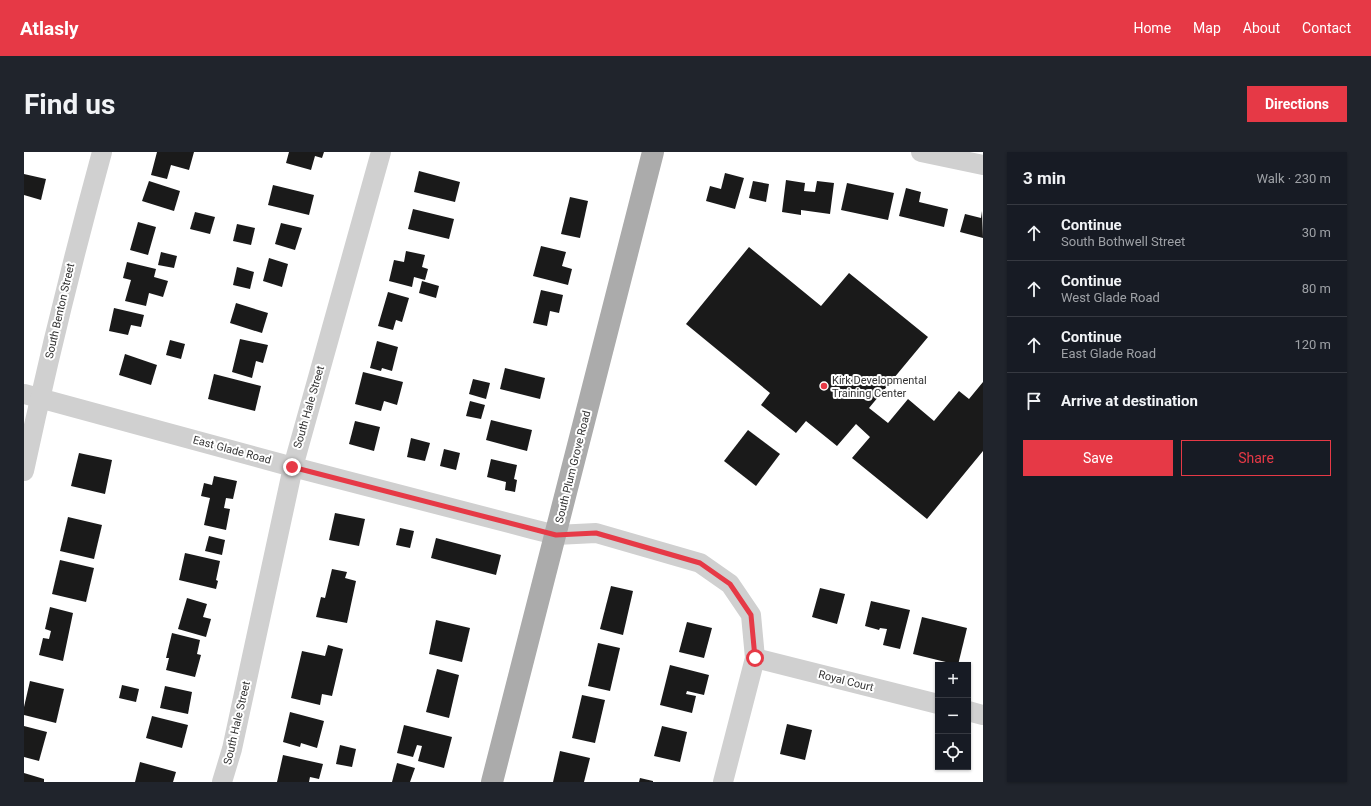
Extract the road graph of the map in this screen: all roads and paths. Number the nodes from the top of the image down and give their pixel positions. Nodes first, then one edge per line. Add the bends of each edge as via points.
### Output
1 (102, 152) edge
2 (381, 152) edge
3 (653, 152) edge
4 (922, 152) edge
5 (983, 165) edge
6 (32, 396) edge
7 (292, 467) junction
8 (24, 471) edge
9 (556, 535) junction
10 (755, 658) junction
11 (935, 703) edge
12 (971, 712) edge
13 (983, 715) edge
14 (222, 782) edge
15 (492, 782) edge
16 (723, 782) edge

1 - 6 street, South Benton Street
2 - 7 street, South Hale Street
3 - 9 main road, South Plum Grove Road
4 - 5 street
6 - 7 street, East Glade Road
6 - 8 street, South Benton Street
7 - 9 street, East Glade Road
7 - 14 street, South Hale Street via 232,749
9 - 10 street, East Glade Road via 596,533 700,563 730,584 751,615
9 - 15 main road, South Plum Grove Road
10 - 11 street, Royal Court
10 - 16 street
12 - 13 street

